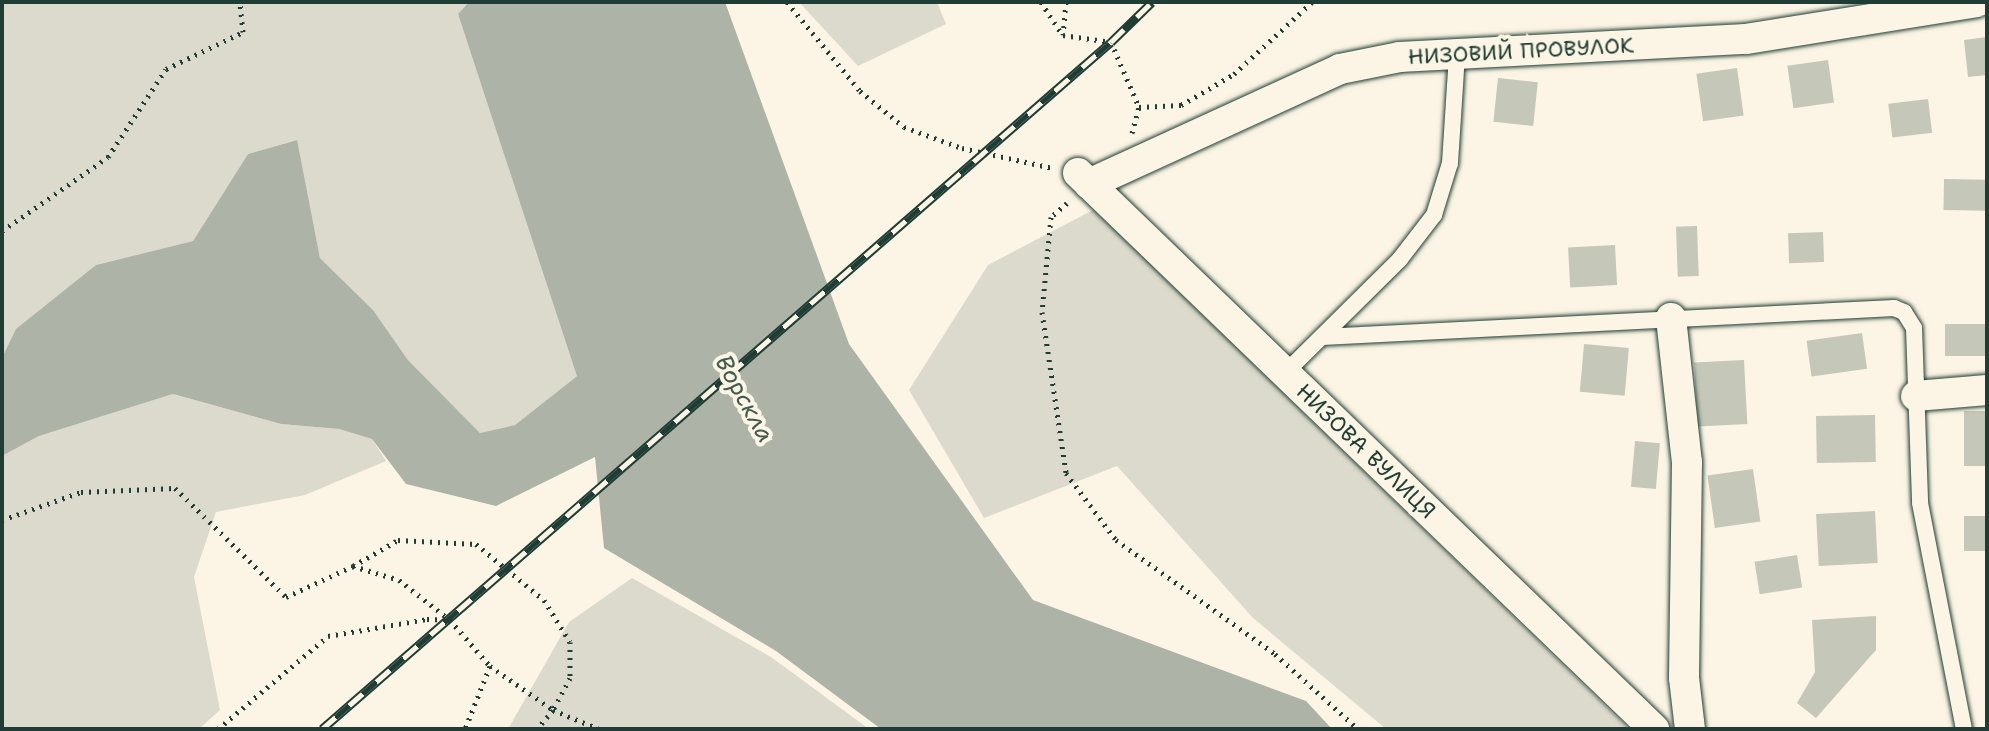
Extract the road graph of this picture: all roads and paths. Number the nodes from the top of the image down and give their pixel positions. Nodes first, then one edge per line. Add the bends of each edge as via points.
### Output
1 (240, 2) edge
2 (787, 2) edge
3 (1041, 2) edge
4 (1066, 2) edge
5 (1312, 2) edge
6 (1977, 2) edge
7 (1063, 35) junction
8 (1457, 54) junction
9 (1139, 107) junction
10 (1131, 136) dead end
11 (1084, 178) junction
12 (2, 231) edge
13 (1671, 318) junction
14 (1322, 337) junction
15 (1285, 373) junction
16 (1987, 390) edge
17 (1916, 396) junction
18 (2, 520) edge
19 (353, 566) junction
20 (450, 620) junction
21 (490, 666) junction
22 (553, 710) junction
23 (218, 729) edge
24 (465, 729) edge
25 (537, 729) edge
26 (599, 729) edge
27 (1358, 729) edge
28 (1654, 729) edge
29 (1690, 729) edge
30 (1964, 729) edge

1 - 12 path via 243,32 166,69 108,157
2 - 11 path via 860,91 904,127 962,148
3 - 7 path
4 - 7 path
5 - 9 path via 1234,74 1181,105
6 - 8 street, НИЗОВИЙ ПРОВУЛОК via 1746,39
7 - 9 path via 1111,42
8 - 11 street, НИЗОВИЙ ПРОВУЛОК via 1400,57 1340,69
8 - 14 lane via 1450,163 1434,215 1400,259
9 - 10 path
11 - 15 street, НИЗОВА ВУЛИЦЯ
11 - 27 path via 1051,217 1042,312 1066,473 1116,540 1275,654
13 - 14 lane
13 - 17 lane via 1894,308 1904,312 1914,328
13 - 29 street via 1687,462 1684,678
14 - 15 lane
15 - 28 street, НИЗОВА ВУЛИЦЯ
16 - 17 street
17 - 30 lane via 1920,503
18 - 19 path via 81,492 175,488 286,597
19 - 20 path via 399,580
19 - 22 path via 398,540 476,544 544,600 570,642 570,678
20 - 21 path
20 - 23 path via 328,636
21 - 22 path
21 - 24 path
22 - 25 path
22 - 26 path

